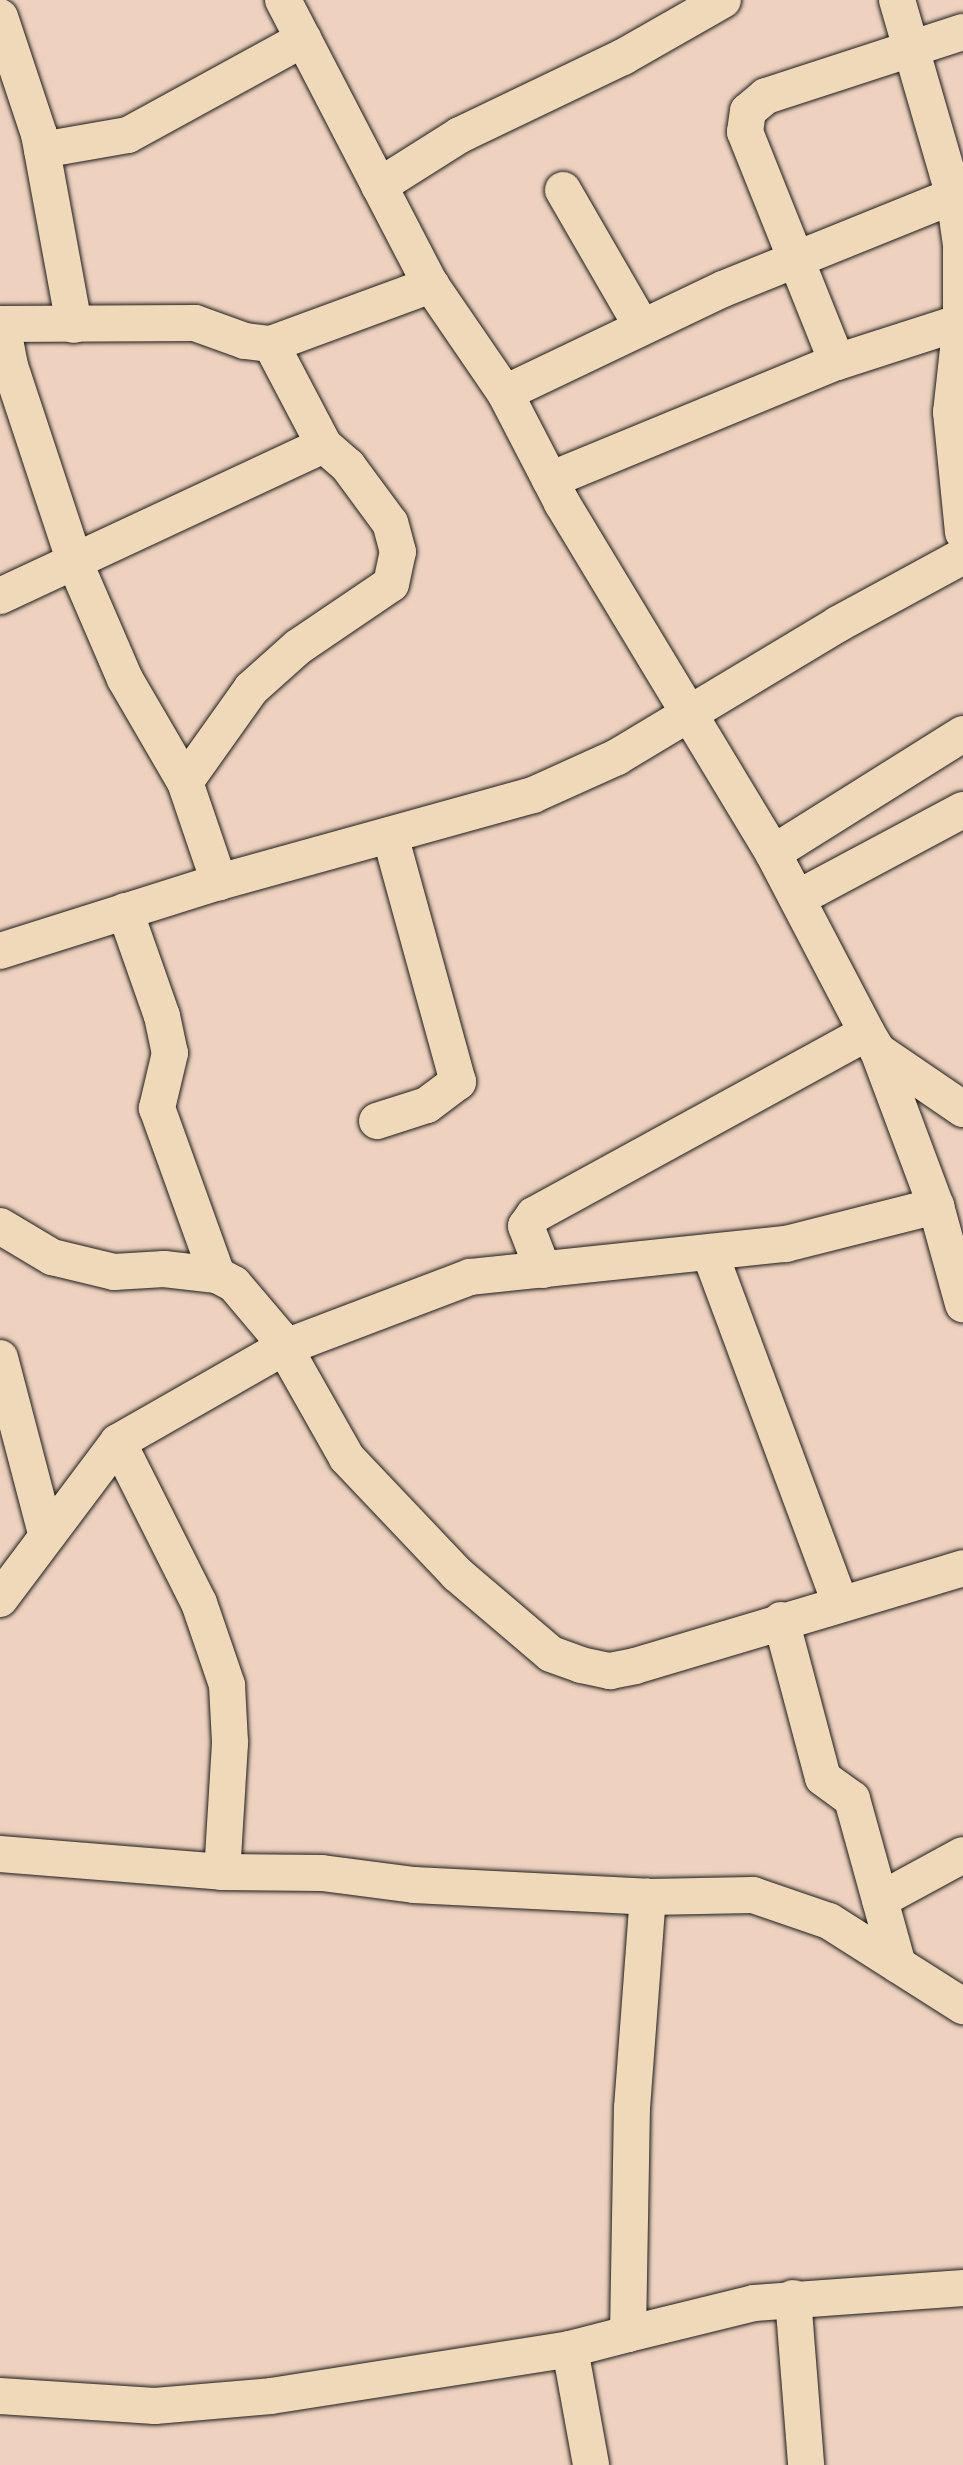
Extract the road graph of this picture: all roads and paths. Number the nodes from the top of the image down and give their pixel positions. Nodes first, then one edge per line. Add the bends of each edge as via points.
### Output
1 (283, 0) edge
2 (723, 0) edge
3 (897, 0) edge
4 (0, 17) edge
5 (963, 32) edge
6 (303, 39) junction
7 (916, 51) junction
8 (42, 150) junction
9 (379, 186) junction
10 (563, 190) dead end
11 (959, 194) edge
12 (797, 261) junction
13 (431, 285) junction
14 (961, 322) junction
15 (1, 324) edge
16 (74, 325) junction
17 (642, 327) junction
18 (271, 344) junction
19 (837, 362) junction
20 (5, 369) edge
21 (505, 393) junction
22 (324, 445) junction
23 (550, 480) junction
24 (963, 532) edge
25 (963, 556) edge
26 (75, 563) junction
27 (0, 596) edge
28 (688, 716) junction
29 (963, 734) edge
30 (185, 782) junction
31 (963, 810) edge
32 (390, 835) junction
33 (773, 853) junction
34 (219, 882) junction
35 (798, 898) junction
36 (125, 911) junction
37 (0, 951) edge
38 (873, 1042) junction
39 (963, 1109) edge
40 (377, 1121) dead end
41 (936, 1206) junction
42 (0, 1226) edge
43 (711, 1256) junction
44 (543, 1270) junction
45 (217, 1275) junction
46 (961, 1288) edge
47 (283, 1348) junction
48 (0, 1358) edge
49 (118, 1442) junction
50 (46, 1533) junction
51 (963, 1568) edge
52 (0, 1599) edge
53 (840, 1602) junction
54 (781, 1620) junction
55 (0, 1854) edge
56 (963, 1855) edge
57 (222, 1872) junction
58 (648, 1897) junction
59 (880, 1900) junction
60 (898, 1965) junction
61 (956, 1993) edge
62 (963, 2288) edge
63 (793, 2298) junction
64 (628, 2334) junction
65 (570, 2349) junction
66 (0, 2396) edge
67 (591, 2465) edge
68 (806, 2465) edge

1 - 6 street
2 - 9 street via 623,57 460,135
3 - 7 street
4 - 8 street
5 - 7 street
6 - 8 street via 128,135
6 - 9 street
7 - 11 street
7 - 12 street via 766,96 748,111 745,132
8 - 16 street
9 - 13 street
10 - 17 street
11 - 12 street
11 - 14 street
12 - 17 street
12 - 19 street
13 - 18 street
13 - 21 street
14 - 19 street
14 - 24 street via 951,412
15 - 16 street
15 - 20 street
16 - 18 street via 195,323 245,341
17 - 21 street
18 - 22 street
19 - 23 street
20 - 26 street
21 - 23 street
22 - 26 street
22 - 30 street via 348,466 390,523 398,552 391,584 298,647 251,689
23 - 28 street
25 - 28 street
26 - 27 street
26 - 30 street via 125,679
28 - 32 street via 617,757 533,795
28 - 33 street
29 - 33 street
30 - 34 street
31 - 35 street
32 - 34 street
32 - 40 street via 458,1082 427,1105
33 - 35 street
34 - 36 street
35 - 38 street
36 - 37 street
36 - 45 street via 170,1053 157,1108
38 - 39 street
38 - 41 street
38 - 44 street via 534,1215 526,1226
41 - 43 street via 786,1244
41 - 46 street
42 - 45 street via 52,1257 114,1272 164,1269
43 - 44 street
43 - 53 street
44 - 47 street via 470,1277
45 - 47 street via 257,1308
47 - 49 street
47 - 54 street via 347,1458 457,1574 551,1654 610,1671
48 - 50 street
49 - 50 street
49 - 57 street via 199,1603 227,1685 230,1743
50 - 52 street
51 - 53 street
53 - 54 street
54 - 59 street via 823,1778 852,1799
55 - 57 street
56 - 59 street
57 - 58 street via 322,1873 414,1885
58 - 60 street via 753,1895 829,1921
58 - 64 street via 632,2108
59 - 60 street
60 - 61 street
62 - 63 street
63 - 64 street
63 - 68 street
64 - 65 street
65 - 66 street via 271,2396 155,2406
65 - 67 street

